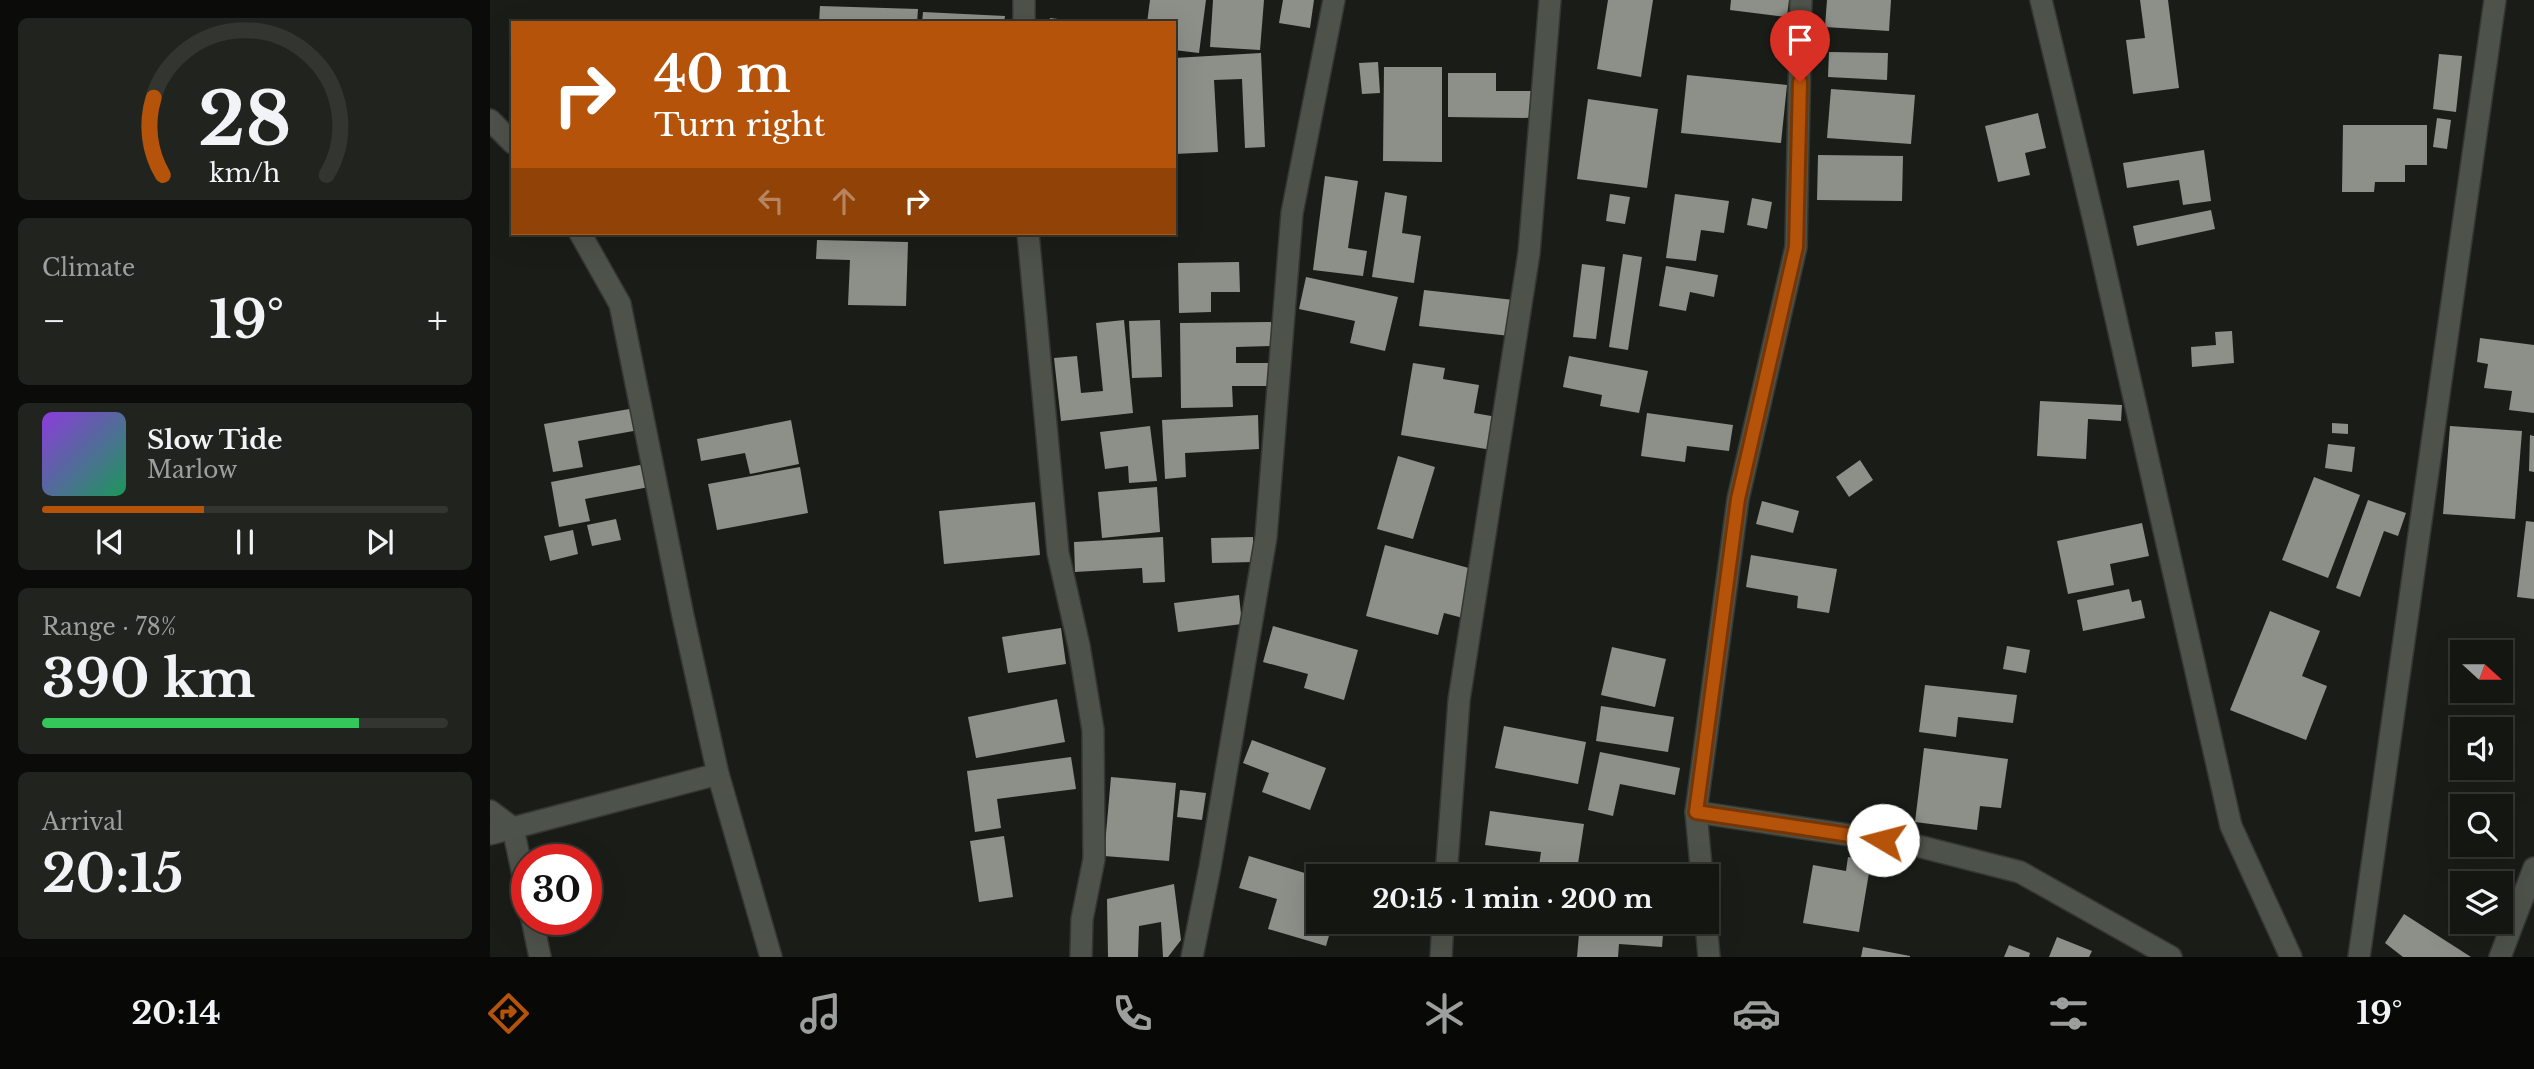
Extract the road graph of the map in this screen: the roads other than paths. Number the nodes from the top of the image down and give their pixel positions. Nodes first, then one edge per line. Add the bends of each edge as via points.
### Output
1 (1024, 0) edge
2 (1334, 0) edge
3 (1550, 0) edge
4 (1801, 0) edge
5 (2041, 0) edge
6 (2495, 0) edge
7 (1024, 21) edge
8 (490, 120) edge
9 (511, 141) edge
10 (581, 235) edge
11 (1028, 235) edge
12 (718, 774) junction
13 (490, 811) edge
14 (1696, 812) junction
15 (513, 828) junction
16 (490, 834) edge
17 (516, 844) edge
18 (1447, 864) edge
19 (1701, 864) edge
20 (2534, 868) edge
21 (1442, 934) edge
22 (1707, 934) edge
23 (535, 935) edge
24 (540, 957) edge
25 (771, 957) edge
26 (1080, 957) edge
27 (1192, 957) edge
28 (1441, 957) edge
29 (1709, 957) edge
30 (2171, 957) edge
31 (2291, 957) edge
32 (2359, 957) edge
33 (2500, 957) edge

1 - 7 street
2 - 27 street via 1292,213 1266,537
3 - 18 street via 1530,253 1459,700
4 - 14 street via 1796,247 1738,499
5 - 31 street via 2231,826
6 - 32 street
8 - 9 street
10 - 12 street via 620,304
11 - 26 street via 1058,553 1093,730 1094,859
12 - 15 street
12 - 25 street
13 - 15 street
14 - 19 street
14 - 30 street via 1910,844 2020,872
15 - 16 street
15 - 17 street
20 - 33 street
21 - 28 street
22 - 29 street
23 - 24 street

